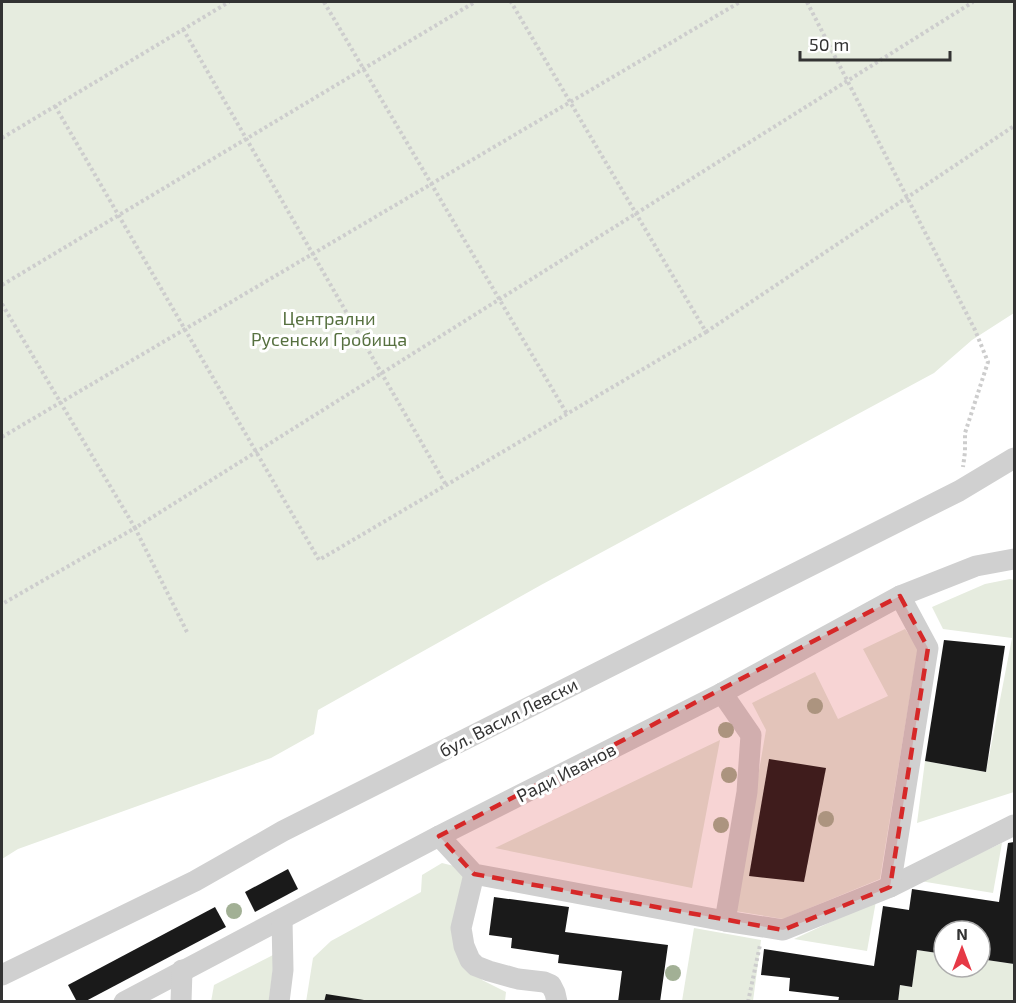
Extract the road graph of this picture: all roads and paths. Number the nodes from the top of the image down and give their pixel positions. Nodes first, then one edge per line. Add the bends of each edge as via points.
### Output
1 (229, 2) edge
2 (324, 2) edge
3 (475, 2) edge
4 (511, 2) edge
5 (740, 2) edge
6 (807, 2) edge
7 (973, 2) edge
8 (183, 29) junction
9 (363, 68) junction
10 (847, 81) junction
11 (570, 102) junction
12 (55, 106) junction
13 (1014, 126) edge
14 (2, 138) edge
15 (246, 138) junction
16 (431, 183) junction
17 (907, 198) junction
18 (119, 214) junction
19 (636, 214) junction
20 (312, 253) junction
21 (2, 285) edge
22 (500, 299) junction
23 (2, 304) edge
24 (185, 328) junction
25 (706, 332) junction
26 (382, 374) junction
27 (60, 402) junction
28 (567, 414) junction
29 (2, 436) edge
30 (256, 452) junction
31 (1014, 458) edge
32 (446, 485) junction
33 (959, 491) junction
34 (135, 528) junction
35 (1014, 560) edge
36 (900, 596) junction
37 (2, 604) edge
38 (187, 632) dead end
39 (722, 693) junction
40 (1014, 825) edge
41 (440, 836) junction
42 (474, 874) junction
43 (890, 886) junction
44 (282, 919) junction
45 (724, 921) junction
46 (764, 927) junction
47 (182, 970) junction
48 (2, 975) edge
49 (124, 1002) edge
50 (181, 1002) edge
51 (279, 1002) edge
52 (557, 1002) edge
53 (748, 1002) edge

1 - 8 path
2 - 9 path
3 - 9 path
4 - 11 path
5 - 11 path
6 - 10 path
7 - 10 path
8 - 12 path
8 - 15 path
9 - 15 path
9 - 16 path
10 - 17 path
10 - 19 path
11 - 16 path
11 - 19 path
12 - 14 path
12 - 18 path
13 - 17 path
15 - 18 path
15 - 20 path
16 - 20 path
16 - 22 path
17 - 25 path
17 - 33 path via 988,362 965,433
18 - 21 path
18 - 24 path
19 - 22 path
19 - 25 path
20 - 24 path
20 - 26 path
22 - 26 path
22 - 28 path
23 - 27 path
24 - 27 path
24 - 30 path
25 - 28 path
26 - 30 path
26 - 32 path
27 - 29 path
27 - 34 path
28 - 32 path
30 - 32 path via 319,560
30 - 34 path
31 - 33 street, бул. Васил Левски
33 - 48 street, бул. Васил Левски via 283,831 195,881
34 - 37 path
34 - 38 path
35 - 36 street, Ради Иванов via 976,566
36 - 39 street, Ради Иванов
36 - 43 street via 928,648
39 - 41 street, Ради Иванов
39 - 45 street via 752,735 747,792
40 - 43 street
41 - 42 street
41 - 44 street, Ради Иванов
42 - 45 street
42 - 52 street via 461,928 470,960 499,974 544,982 555,993
43 - 46 street via 783,930
44 - 47 street, Ради Иванов
44 - 51 street
45 - 46 street
46 - 53 path
47 - 49 street, Ради Иванов
47 - 50 street

